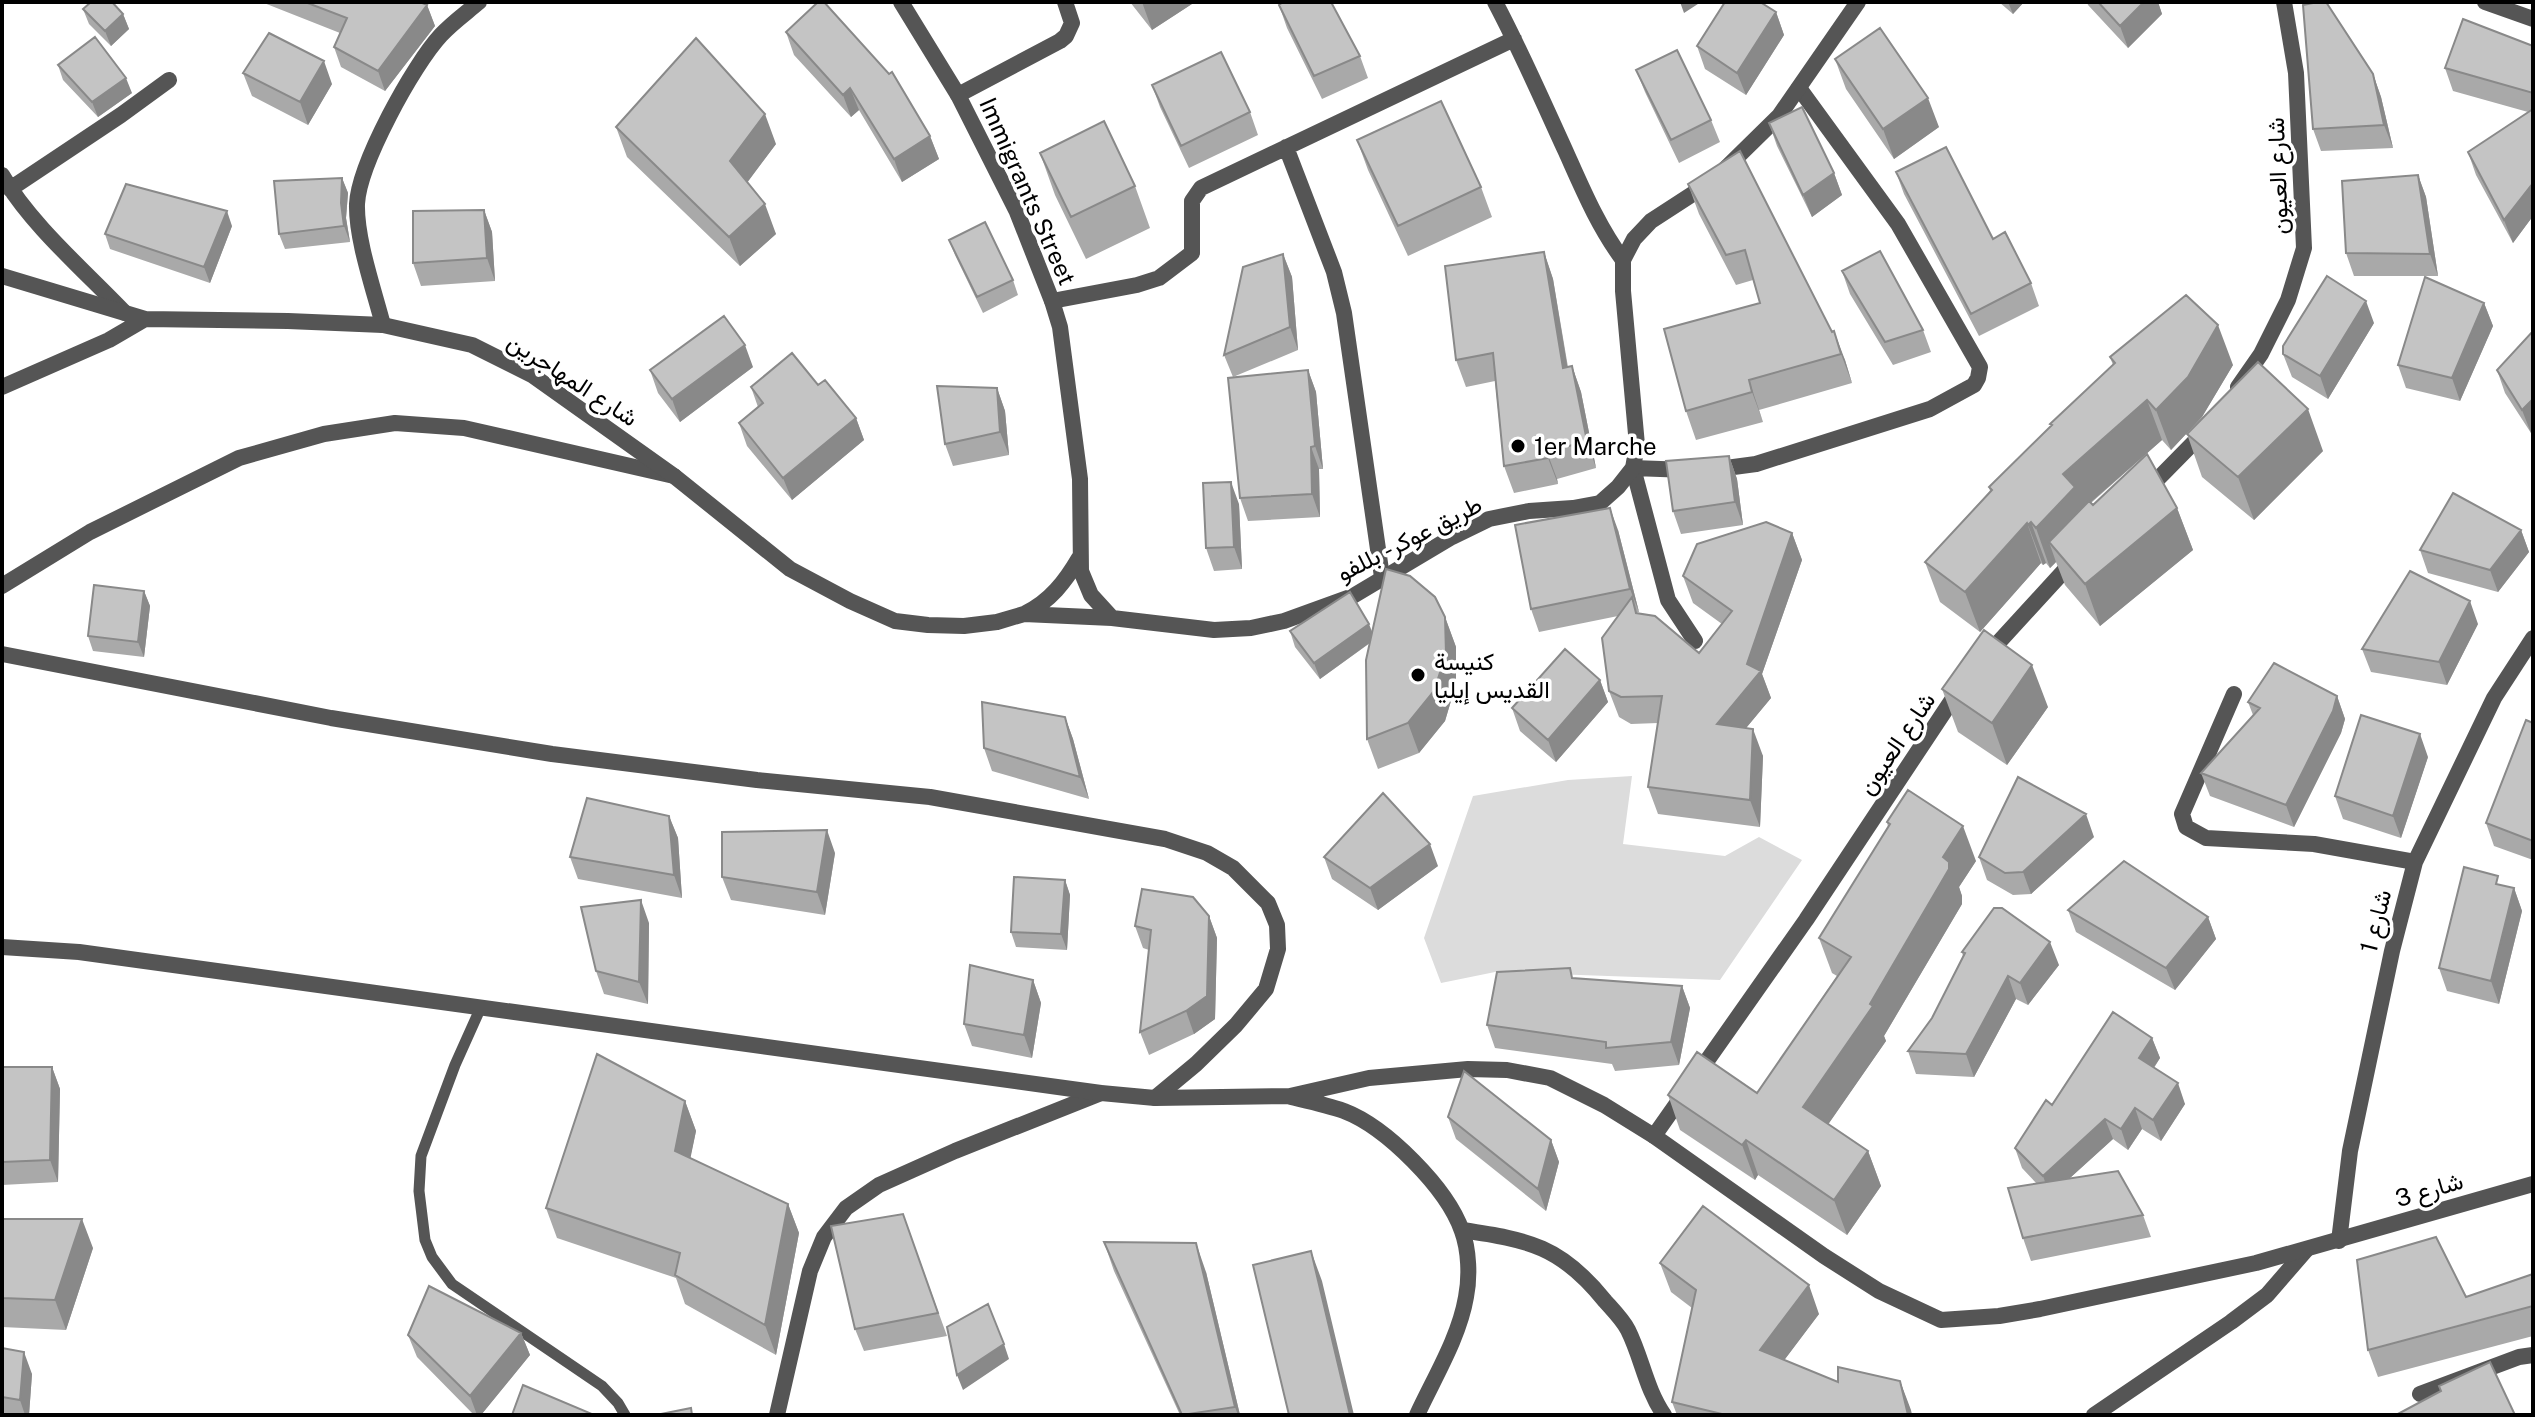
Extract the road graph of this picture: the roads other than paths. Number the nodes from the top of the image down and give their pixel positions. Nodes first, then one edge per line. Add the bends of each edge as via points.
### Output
1 (479, 2) edge
2 (901, 2) edge
3 (1065, 2) edge
4 (1495, 2) edge
5 (1858, 2) edge
6 (2284, 2) edge
7 (2485, 2) edge
8 (2533, 19) edge
9 (1514, 39) junction
10 (169, 80) dead end
11 (1799, 88) junction
12 (958, 95) junction
13 (1286, 147) junction
14 (6, 182) edge
15 (1623, 260) junction
16 (2, 276) edge
17 (1052, 301) junction
18 (125, 313) junction
19 (145, 319) junction
20 (383, 325) junction
21 (2, 387) edge
22 (2229, 400) edge
23 (2213, 422) edge
24 (1633, 468) junction
25 (674, 476) junction
26 (2133, 503) edge
27 (2081, 553) edge
28 (1079, 558) junction
29 (1382, 577) junction
30 (2, 586) edge
31 (1024, 614) junction
32 (1112, 618) junction
33 (2533, 638) edge
34 (1695, 641) dead end
35 (2, 654) edge
36 (2234, 694) dead end
37 (2415, 862) junction
38 (2, 947) edge
39 (481, 1007) junction
40 (1101, 1093) junction
41 (1290, 1096) junction
42 (1155, 1098) junction
43 (1654, 1136) junction
44 (2533, 1184) edge
45 (1462, 1230) junction
46 (2339, 1241) junction
47 (2306, 1250) junction
48 (2533, 1355) edge
49 (2420, 1394) dead end
50 (625, 1415) edge
51 (777, 1415) edge
52 (1417, 1415) edge
53 (1664, 1415) edge
54 (2094, 1415) edge

1 - 20 street via 418,64 362,179 357,204 361,235
2 - 12 street, Immigrants Street
3 - 12 street via 1072,23 1066,36
4 - 9 street
5 - 11 street
6 - 22 street, شارع العيون via 2296,73 2304,248 2288,300 2261,354
7 - 8 street
9 - 13 street
9 - 15 street via 1591,210
10 - 14 street via 129,110
11 - 15 street via 1779,116 1713,181 1651,221
11 - 24 street via 1898,224 1980,367 1978,378 1930,409 1756,464 1726,470
12 - 17 street, Immigrants Street via 1017,212
13 - 17 street via 1201,188 1192,201 1192,253 1159,278
13 - 29 street via 1334,272 1344,313
14 - 18 street
15 - 24 street via 1637,445
16 - 18 street, شارع المهاجرين
17 - 28 street, Immigrants Street via 1078,466
18 - 19 street, شارع المهاجرين
19 - 20 street, شارع المهاجرين
19 - 21 street
20 - 25 street, شارع المهاجرين via 472,345 532,375
23 - 26 street
24 - 29 street, طريق عوكر - بللفو via 1600,503 1489,519
24 - 34 street via 1668,600
25 - 30 street via 464,428 395,423 324,434 239,458 90,532
25 - 31 street, شارع المهاجرين via 790,569 895,621 964,626
27 - 43 street, شارع العيون via 1973,671
28 - 31 street, شارع المهاجرين via 1048,599
28 - 32 street, Immigrants Street via 1091,595
29 - 32 street, طريق عوكر - بللفو via 1323,608 1251,628 1214,630
31 - 32 street, شارع المهاجرين
33 - 37 street, شارع 1 via 2494,698
35 - 42 street via 362,724 552,754 930,797 1165,839 1207,853 1233,868 1268,903 1277,925 1278,949 1266,989 1236,1025
36 - 37 street via 2182,814 2186,827 2206,838 2314,844
37 - 46 street, شارع 1 via 2350,1151
38 - 39 street via 79,952
39 - 40 street
39 - 50 lane via 421,1156 425,1240 452,1284 602,1386
40 - 42 street
40 - 51 street via 879,1185 846,1208 824,1237 810,1271
41 - 42 street
41 - 43 street, شارع 3 via 1369,1078 1507,1070 1550,1078
41 - 45 street via 1346,1112 1389,1139 1420,1169
43 - 47 street, شارع 3 via 1824,1256 1879,1291 1941,1320 2040,1309
44 - 46 street, شارع 3
45 - 52 street via 1467,1296
45 - 53 street via 1531,1242 1588,1279 1627,1328
46 - 47 street, شارع 3
47 - 54 street via 2267,1295
48 - 49 street

